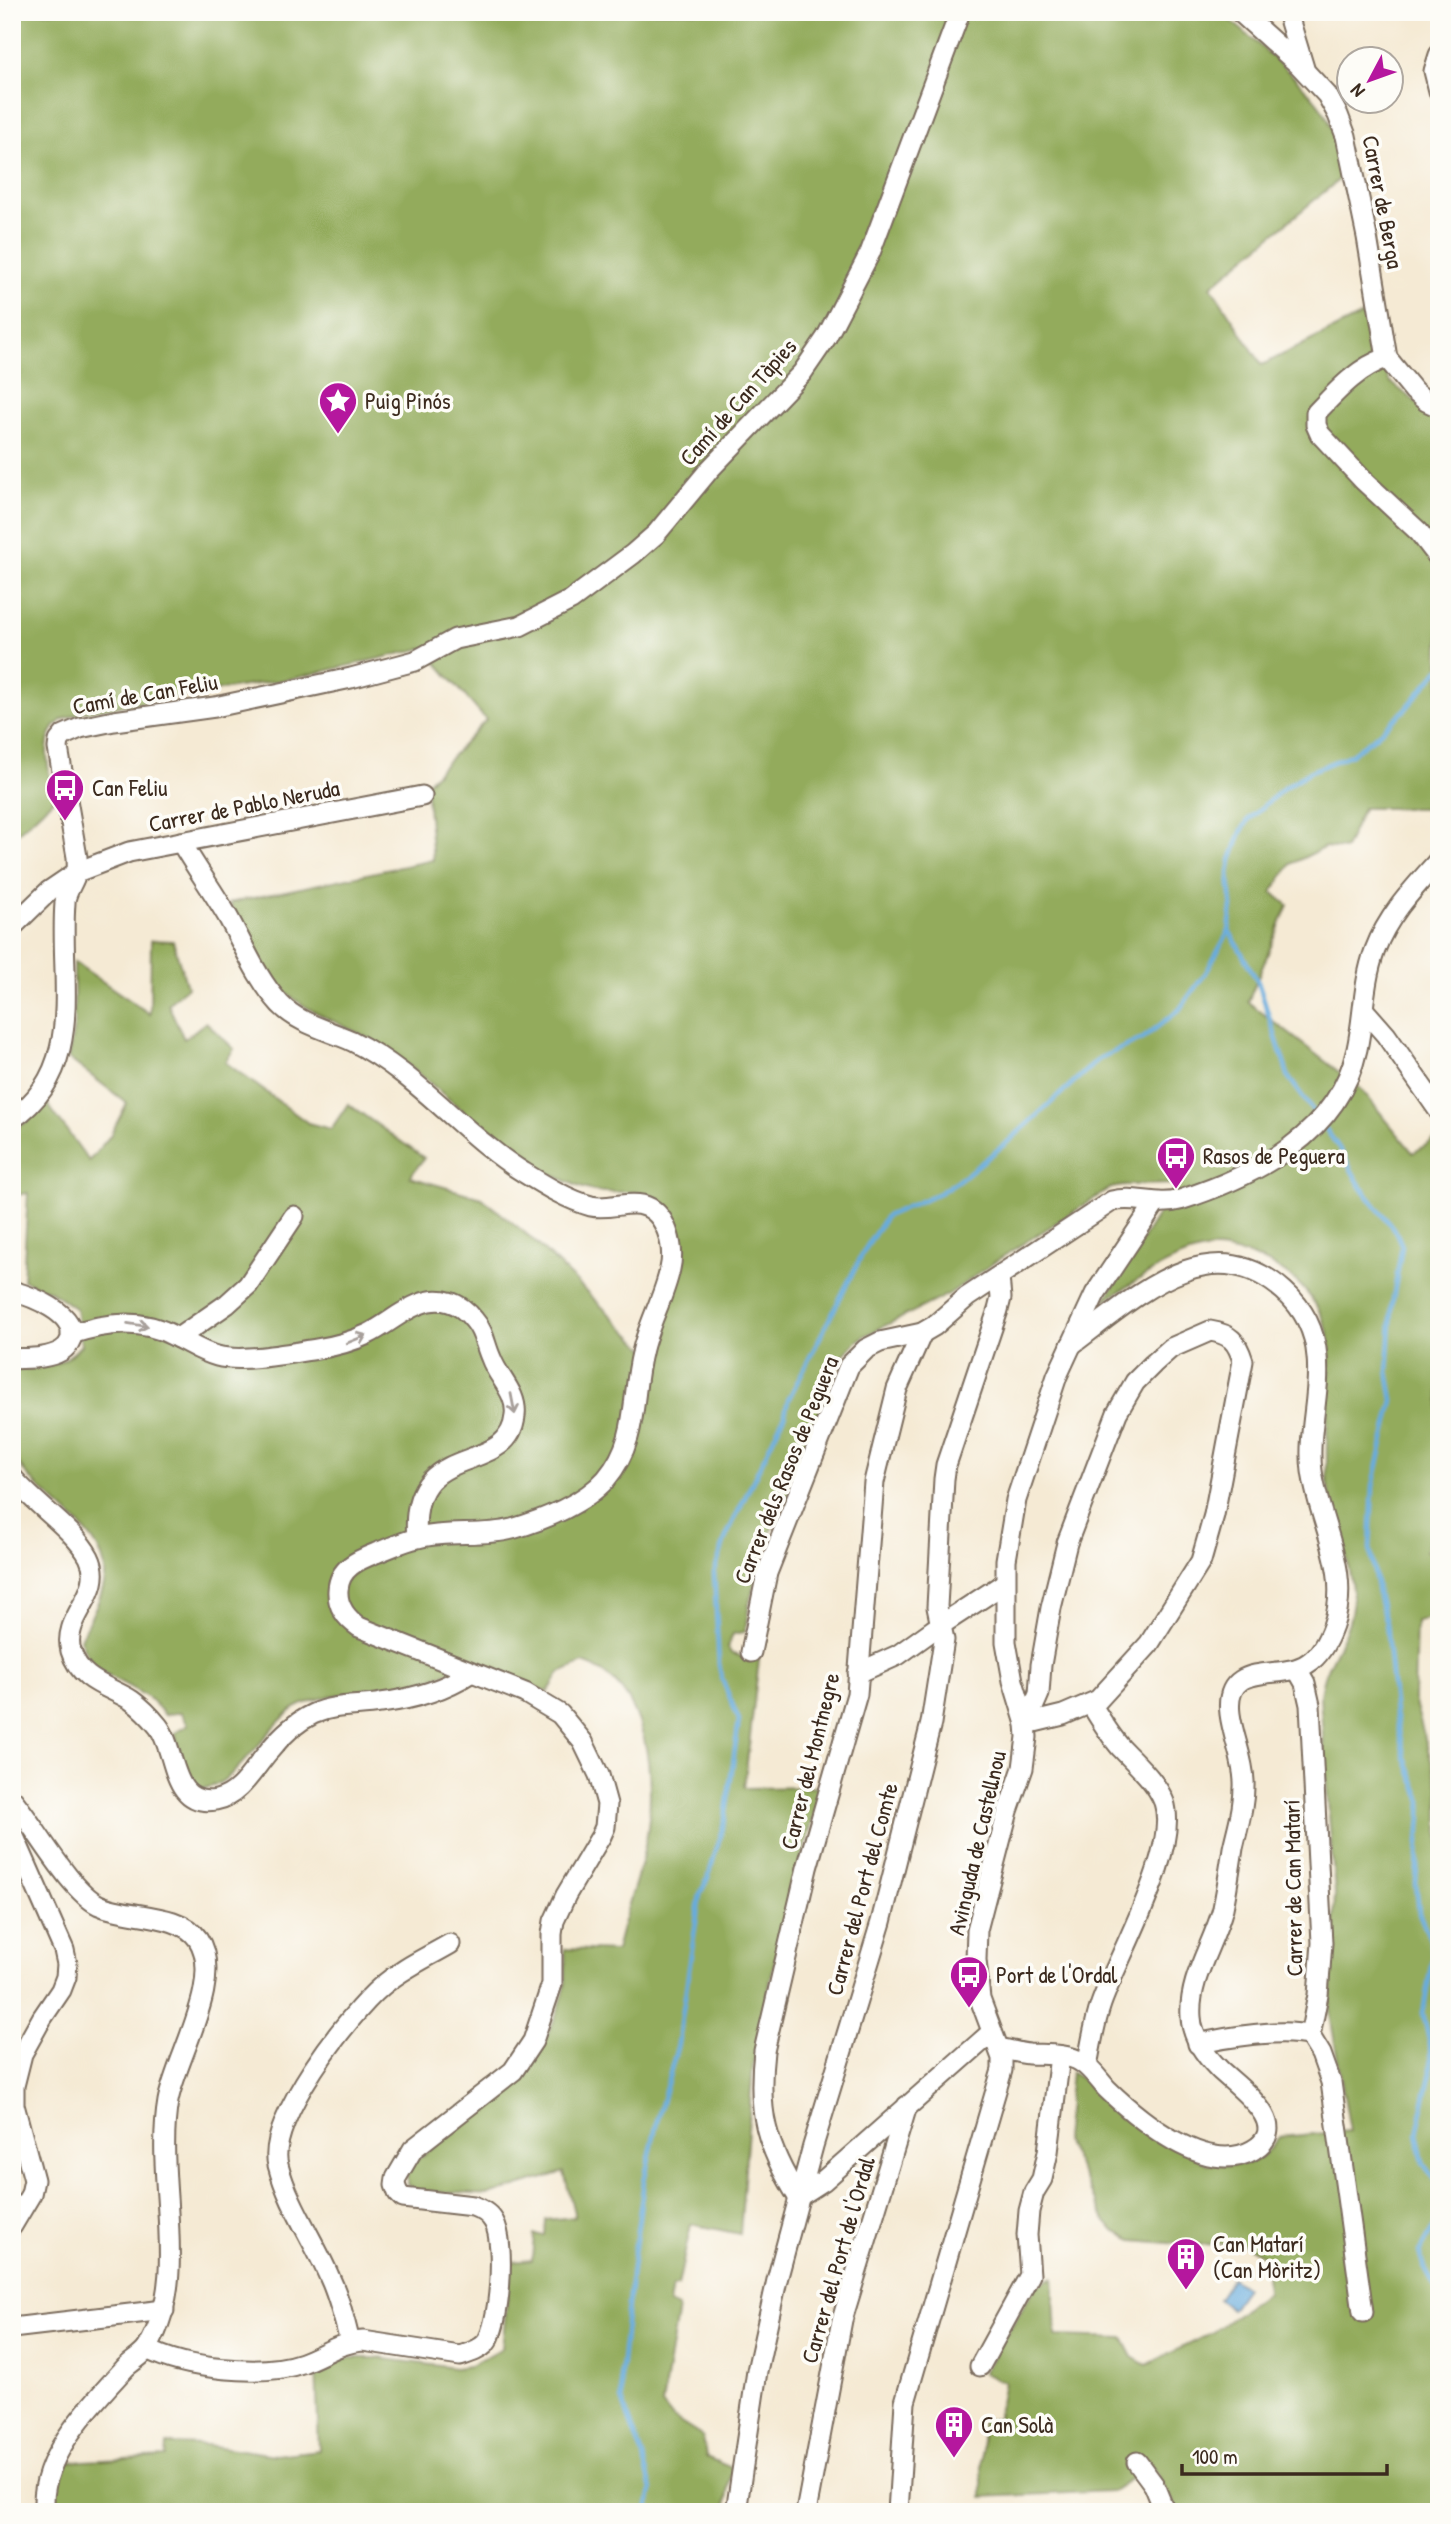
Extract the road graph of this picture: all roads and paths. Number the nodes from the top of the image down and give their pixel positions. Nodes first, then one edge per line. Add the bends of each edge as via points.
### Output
1 (960, 12) edge
2 (1240, 12) edge
3 (1287, 12) edge
4 (1439, 55) edge
5 (1305, 72) junction
6 (1439, 90) edge
7 (1387, 358) junction
8 (1439, 407) edge
9 (1439, 558) edge
10 (428, 656) joint
11 (422, 796) dead end
12 (181, 842) junction
13 (1439, 860) edge
14 (77, 872) junction
15 (12, 927) edge
16 (1364, 1010) junction
17 (1439, 1111) edge
18 (12, 1119) edge
19 (1155, 1203) junction
20 (294, 1216) dead end
21 (999, 1277) junction
22 (12, 1291) edge
23 (922, 1333) junction
24 (71, 1334) junction
25 (178, 1338) junction
26 (1071, 1345) junction
27 (12, 1359) edge
28 (12, 1477) edge
29 (417, 1538) junction
30 (1005, 1583) junction
31 (942, 1624) junction
32 (751, 1652) dead end
33 (1297, 1669) junction
34 (470, 1673) junction
35 (858, 1673) junction
36 (1091, 1704) junction
37 (1026, 1724) junction
38 (12, 1799) edge
39 (12, 1832) edge
40 (450, 1944) dead end
41 (1310, 2036) junction
42 (995, 2040) junction
43 (1198, 2043) junction
44 (1060, 2056) junction
45 (1087, 2066) junction
46 (907, 2106) junction
47 (799, 2197) junction
48 (12, 2225) edge
49 (164, 2310) junction
50 (1363, 2312) dead end
51 (12, 2328) edge
52 (350, 2342) junction
53 (147, 2350) junction
54 (980, 2365) dead end
55 (1137, 2462) dead end
56 (45, 2512) edge
57 (736, 2512) edge
58 (806, 2512) edge
59 (898, 2512) edge
60 (1166, 2512) edge

1 - 10 street, Camí de Can Tàpies via 870,253 827,338 802,373 710,469 656,534 615,568 537,620 455,639
2 - 5 street, Carrer de Berga
3 - 5 street
4 - 6 street via 1434,71
5 - 7 street, Carrer de Berga via 1327,95 1346,136
7 - 8 street via 1414,391
7 - 9 street via 1346,382 1317,413 1316,425 1328,444 1419,532
10 - 14 street, Camí de Can Feliu via 283,693 114,721 65,735 58,748
11 - 12 street, Carrer de Pablo Neruda
12 - 14 street, Carrer de Pablo Neruda via 129,852
12 - 29 street via 263,981 289,1013 377,1055 542,1184 593,1206 642,1205 659,1217 667,1233 670,1271 641,1354 627,1445 606,1479 580,1502 515,1528
13 - 16 street, Carrer dels Rasos de Peguera via 1382,933 1369,968
14 - 15 street, Carrer de Pablo Neruda via 49,891
14 - 18 street, Camí de Can Feliu via 65,900 62,1042 37,1099
16 - 17 street
16 - 19 street, Carrer dels Rasos de Peguera via 1350,1073 1324,1115 1302,1138 1278,1157 1231,1181 1175,1201
19 - 21 street, Carrer dels Rasos de Peguera via 1131,1198 1112,1201
19 - 26 street, Avinguda de Castellnou via 1094,1294
20 - 25 street via 248,1285
21 - 23 street, Carrer dels Rasos de Peguera
21 - 31 street, Carrer del Port del Comte via 998,1310 946,1465 937,1607
22 - 24 street via 54,1309 65,1318
23 - 32 street, Carrer dels Rasos de Peguera via 880,1342 849,1366 767,1573
23 - 35 street, Carrer del Montnegre via 897,1389 874,1482
24 -> 25 street via 125,1323
24 - 27 street via 70,1342 58,1352
25 -> 29 street via 218,1356 243,1358 350,1342 431,1301 450,1302 468,1312 510,1390 516,1407 514,1423 496,1448 453,1463 426,1485 416,1510
26 - 30 street, Avinguda de Castellnou via 1016,1500
26 - 33 street via 1159,1282 1212,1263 1257,1272 1303,1311 1318,1357 1311,1466 1336,1556 1340,1588 1338,1609 1324,1647
28 - 34 street via 76,1540 92,1567 92,1587 71,1628 69,1641 77,1663 94,1682 146,1712 168,1741 181,1788 201,1801 230,1794 286,1733 312,1715 336,1707 408,1698
29 - 34 street via 348,1568 338,1590 341,1608 359,1627
30 - 31 street
30 - 37 street, Avinguda de Castellnou via 1006,1642
31 - 35 street via 898,1655
31 - 47 street, Carrer del Port del Comte via 943,1658 921,1765 881,1922
33 - 41 street, Carrer de Can Matarí via 1310,1705 1322,1943
33 - 43 street via 1255,1674 1232,1693 1230,1714 1243,1765 1244,1794 1222,1909 1194,1988 1190,2014
34 - 52 street via 525,1693 560,1714 574,1729 599,1775 607,1804 605,1826 554,1921 552,1984 533,2041 513,2071 414,2150 396,2179 403,2198 473,2206 494,2221 500,2258 489,2337 475,2351 460,2356
35 - 47 street, Carrer del Montnegre via 857,1694 807,1868 764,2051 763,2120 776,2158
36 - 37 street
36 - 37 street via 1149,1644 1208,1544 1243,1361 1233,1338 1223,1333 1210,1331 1171,1348 1135,1382 1117,1413 1067,1543 1051,1608 1039,1694
36 - 45 street via 1109,1733 1154,1785 1167,1814 1157,1868 1101,2005
37 - 42 street, Avinguda de Castellnou via 1023,1768 977,1930 980,1999
38 - 49 street via 90,1899 108,1908 181,1924 202,1947 206,1972 202,1997 172,2083 165,2123 169,2278
39 - 48 street via 67,1964 61,1990 17,2069 14,2105 34,2180
40 - 52 street via 408,1966 364,2003 312,2070 276,2143 278,2165 329,2276
41 - 43 street via 1298,2032
41 - 50 street via 1331,2082
42 - 44 street via 1025,2054
42 - 46 street
42 - 59 street, Avinguda de Castellnou via 1002,2058 998,2089 905,2402
43 - 45 street via 1253,2100 1268,2123 1263,2141 1248,2152 1227,2156 1201,2153 1172,2140 1125,2105
44 - 45 street
44 - 54 street via 1048,2152 1029,2211 1030,2275
46 - 47 street
46 - 58 street, Carrer del Port de l'Ordal via 842,2320
47 - 57 street, Carrer del Port del Comte via 766,2324
49 - 51 street
49 - 53 street
52 - 53 street via 284,2368 220,2367
53 - 56 street via 102,2394 61,2448 46,2484
55 - 60 street

